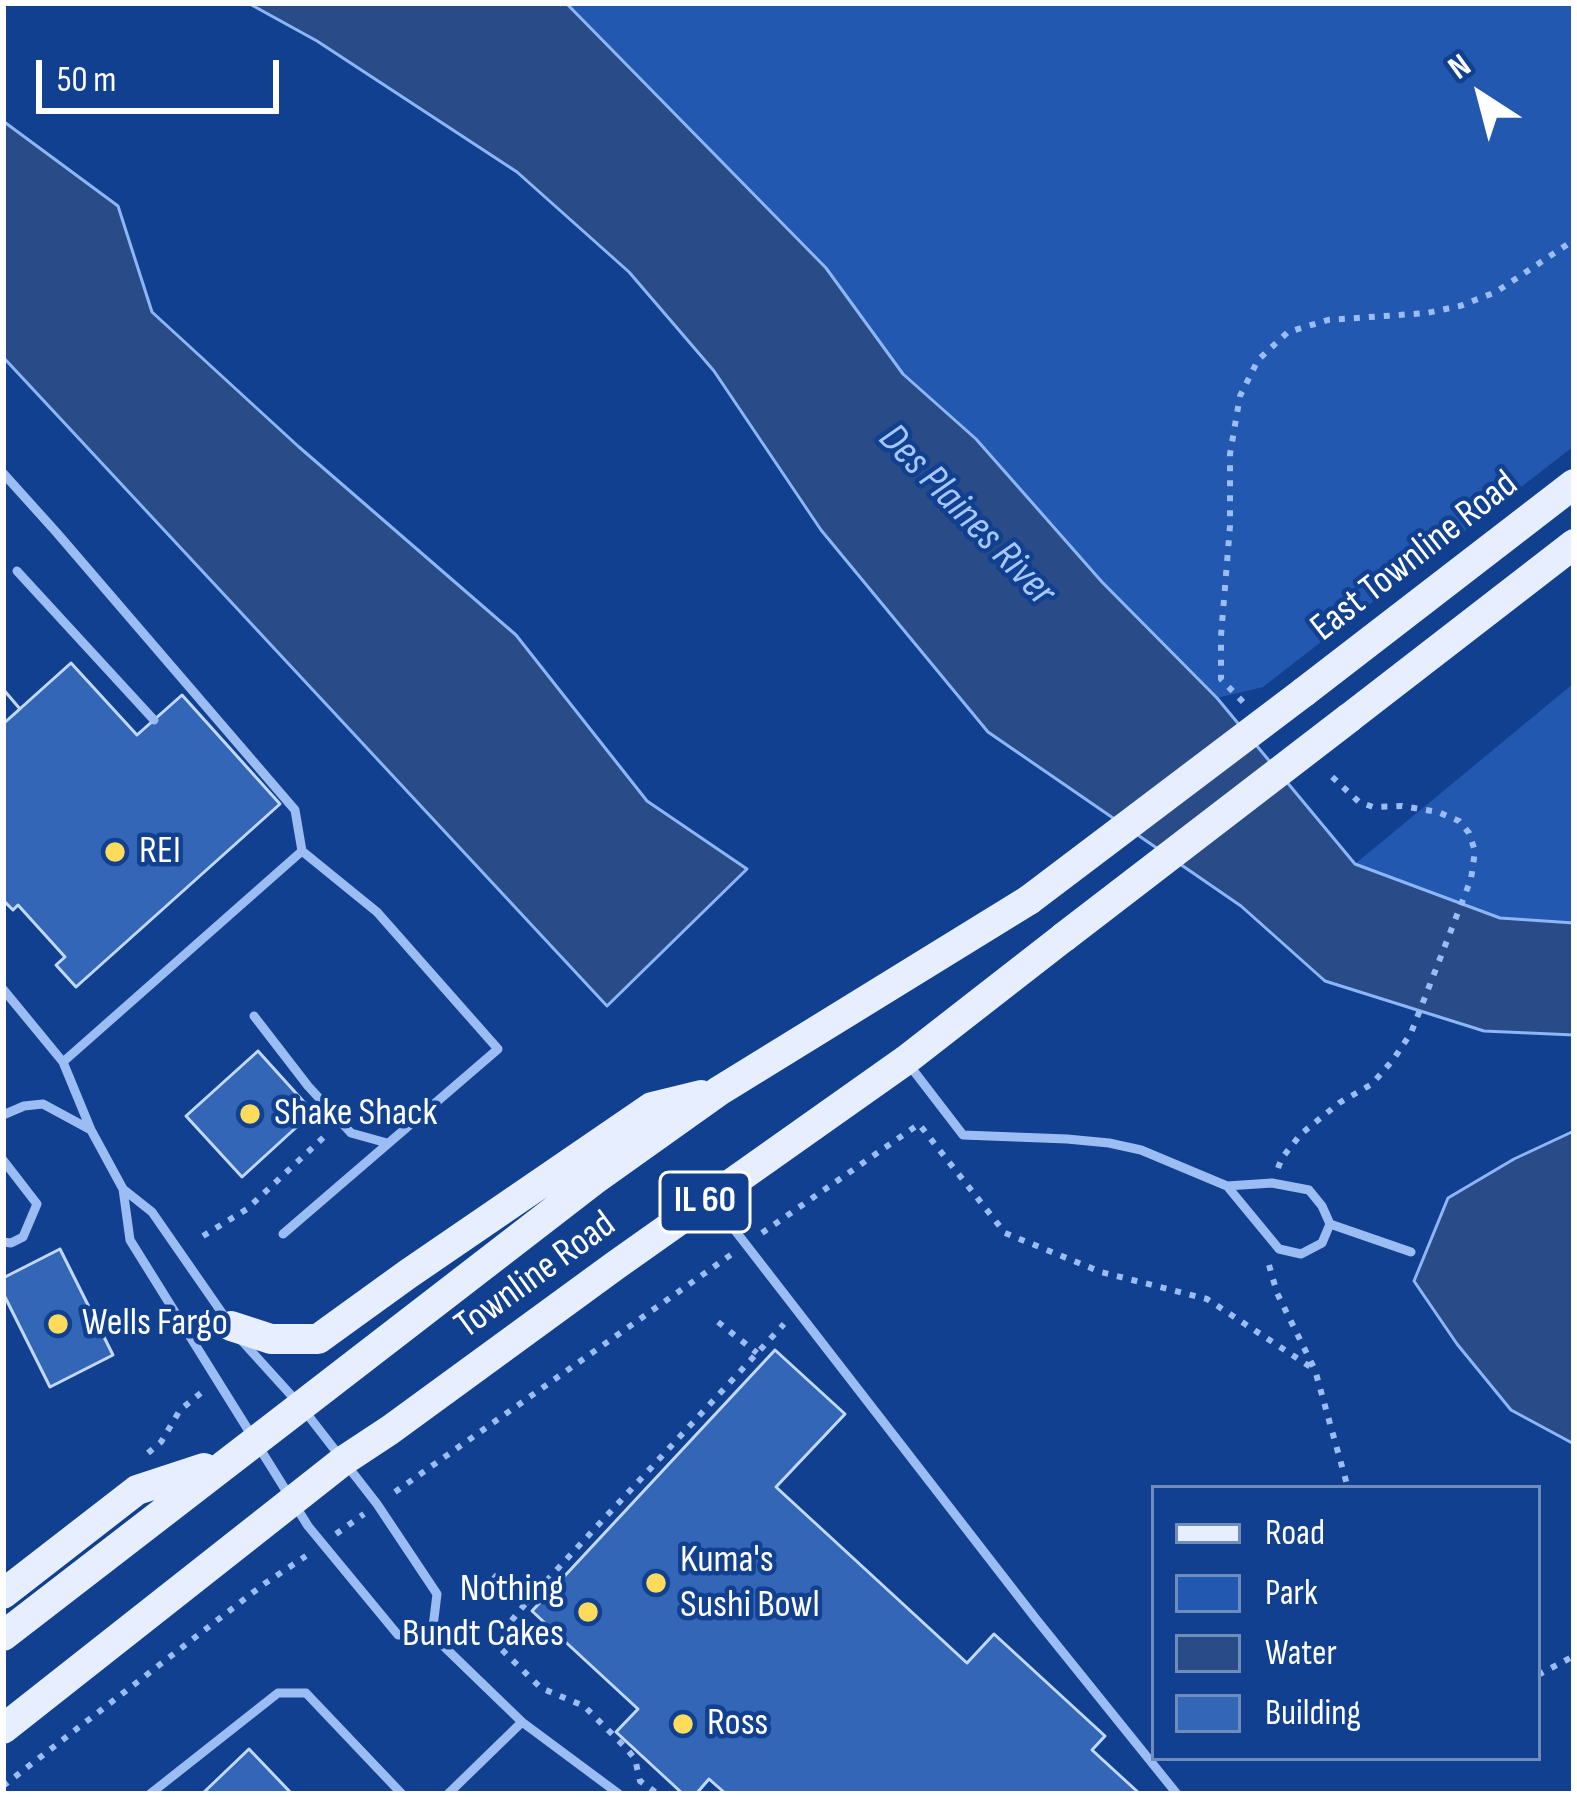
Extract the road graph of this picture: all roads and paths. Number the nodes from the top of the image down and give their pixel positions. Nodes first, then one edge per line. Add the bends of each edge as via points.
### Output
1 (1574, 240) edge
2 (3, 473) edge
3 (1574, 484) edge
4 (1574, 544) edge
5 (17, 571) dead end
6 (1304, 692) joint
7 (1256, 713) dead end
8 (154, 720) dead end
9 (1328, 772) dead end
10 (302, 851) junction
11 (3, 989) edge
12 (254, 1016) dead end
13 (1411, 1033) dead end
14 (906, 1060) junction
15 (63, 1062) junction
16 (719, 1091) junction
17 (3, 1115) edge
18 (335, 1126) dead end
19 (92, 1130) junction
20 (387, 1143) junction
21 (3, 1160) edge
22 (1228, 1186) junction
23 (123, 1190) junction
24 (710, 1198) junction
25 (1330, 1224) junction
26 (283, 1234) dead end
27 (203, 1235) dead end
28 (3, 1242) edge
29 (746, 1244) junction
30 (1411, 1252) dead end
31 (797, 1310) junction
32 (718, 1322) dead end
33 (231, 1326) junction
34 (758, 1353) junction
35 (1316, 1370) dead end
36 (300, 1405) junction
37 (254, 1441) junction
38 (226, 1461) junction
39 (343, 1461) junction
40 (292, 1501) junction
41 (377, 1504) junction
42 (322, 1544) junction
43 (493, 1575) dead end
44 (3, 1594) edge
45 (526, 1604) junction
46 (432, 1635) junction
47 (3, 1636) edge
48 (1574, 1656) edge
49 (1541, 1674) edge
50 (521, 1722) junction
51 (3, 1729) edge
52 (3, 1786) edge
53 (150, 1794) edge
54 (402, 1794) edge
55 (448, 1794) edge
56 (619, 1794) edge
57 (658, 1794) edge
58 (1177, 1794) edge

1 - 7 path via 1460,306 1328,320 1288,332 1258,360 1240,396 1230,454 1221,636 1221,680
2 - 10 lane via 295,810
3 - 6 main road, East Townline Road / IL 60
4 - 14 main road, Townline Road / IL 60, bridge
5 - 8 lane
6 - 16 main road, Townline Road / IL 60, bridge via 1029,901
9 - 13 path via 1359,802 1459,820 1475,851
10 - 15 lane
10 - 20 lane via 377,912 498,1049
11 - 15 lane
12 - 20 lane via 351,1133
14 - 22 lane via 963,1135 1109,1143
14 - 24 main road, Townline Road / IL 60
15 - 19 lane
16 - 33 main road via 652,1107 318,1339 271,1340
16 - 36 main road, Townline Road / IL 60
17 - 19 lane via 43,1104
18 - 27 path via 247,1208
19 - 23 lane
20 - 26 lane
21 - 28 lane via 37,1204 23,1237
22 - 25 lane via 1309,1190
22 - 25 lane via 1279,1249 1301,1255 1322,1244
23 - 33 lane via 152,1212
23 - 37 lane via 130,1240
24 - 29 lane
24 - 39 main road, Townline Road / IL 60
25 - 30 lane
29 - 31 lane
29 - 35 path via 920,1124 1005,1232 1101,1272 1207,1299
29 - 41 path
31 - 34 path
31 - 58 lane
32 - 34 path
33 - 36 lane
34 - 45 path
36 - 37 main road, Townline Road / IL 60
36 - 39 lane
37 - 38 main road, Townline Road / IL 60
37 - 40 lane
38 - 44 main road via 137,1490
38 - 47 main road, Townline Road / IL 60
39 - 40 main road, Townline Road / IL 60
39 - 41 lane
40 - 42 lane
40 - 51 main road, Townline Road / IL 60
41 - 42 path
41 - 46 lane via 436,1594
42 - 46 lane via 398,1635
42 - 52 path
43 - 45 path
45 - 57 path via 494,1642 541,1688 584,1706
46 - 50 lane
48 - 49 path
50 - 55 lane
50 - 56 lane
53 - 54 lane via 278,1693 306,1693

